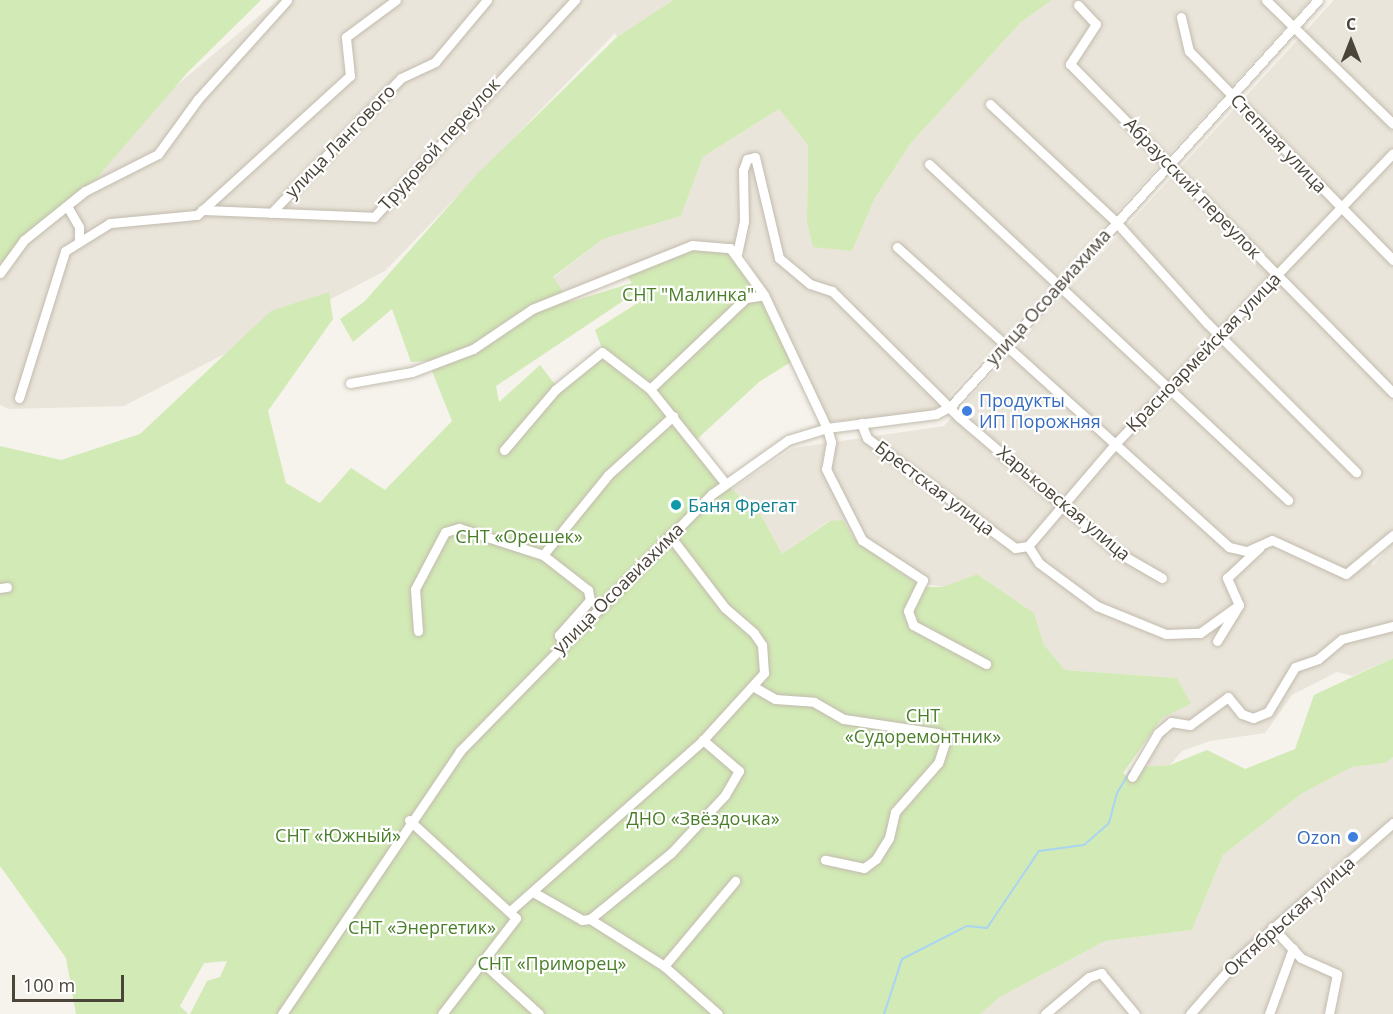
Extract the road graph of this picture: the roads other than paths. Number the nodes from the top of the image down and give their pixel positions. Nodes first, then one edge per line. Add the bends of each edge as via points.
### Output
1 (287, 0) edge
2 (379, 0) edge
3 (487, 0) edge
4 (575, 0) edge
5 (1266, 0) edge
6 (1318, 0) edge
7 (392, 3) edge
8 (1078, 4) dead end
9 (1181, 17) dead end
10 (1294, 26) junction
11 (1231, 93) junction
12 (990, 104) dead end
13 (1393, 124) edge
14 (1393, 153) edge
15 (1171, 162) junction
16 (929, 164) dead end
17 (67, 206) junction
18 (1340, 206) junction
19 (202, 210) junction
20 (272, 213) junction
21 (1116, 222) junction
22 (79, 240) junction
23 (897, 248) dead end
24 (737, 254) junction
25 (1393, 260) edge
26 (0, 273) edge
27 (1277, 275) junction
28 (1057, 287) junction
29 (764, 295) junction
30 (1220, 336) junction
31 (1003, 346) junction
32 (350, 383) dead end
33 (1170, 387) junction
34 (650, 389) junction
35 (1393, 393) edge
36 (19, 398) dead end
37 (951, 406) junction
38 (673, 416) junction
39 (861, 423) junction
40 (827, 428) junction
41 (1115, 444) junction
42 (504, 450) dead end
43 (1356, 472) dead end
44 (725, 483) junction
45 (1288, 500) dead end
46 (1064, 502) junction
47 (1393, 535) edge
48 (670, 536) junction
49 (1029, 546) junction
50 (1260, 547) junction
51 (543, 555) junction
52 (1162, 579) dead end
53 (1239, 605) junction
54 (1393, 626) edge
55 (418, 631) dead end
56 (1217, 641) dead end
57 (563, 643) junction
58 (986, 664) dead end
59 (756, 688) junction
60 (703, 741) junction
61 (1132, 777) dead end
62 (409, 820) junction
63 (1393, 823) edge
64 (825, 860) dead end
65 (735, 881) dead end
66 (533, 892) junction
67 (510, 911) junction
68 (590, 919) junction
69 (1272, 927) junction
70 (1293, 948) junction
71 (482, 962) junction
72 (664, 966) junction
73 (282, 1014) edge
74 (442, 1014) edge
75 (539, 1014) edge
76 (718, 1014) edge
77 (1045, 1014) edge
78 (1136, 1014) edge
79 (1190, 1014) edge
80 (1269, 1014) edge
81 (1329, 1014) edge

1 - 17 street via 205,92 158,154 144,165 117,172
2 - 7 street
3 - 20 street, улица Лангового via 435,62 401,78
4 - 20 street, Трудовой переулок via 374,217
5 - 10 street
6 - 10 street, улица Осоавиахима
7 - 19 street via 346,37 350,76
8 - 15 street, Абраусский переулок via 1096,24 1070,64
9 - 11 street, Степная улица via 1189,51
10 - 11 street, улица Осоавиахима
10 - 13 street
11 - 15 street, улица Осоавиахима
11 - 18 street, Степная улица
12 - 21 street
14 - 18 street, Красноармейская улица
15 - 21 street, улица Осоавиахима
15 - 27 street, Абраусский переулок
16 - 28 street
17 - 22 street via 79,227
17 - 26 street via 24,240
18 - 25 street, Степная улица
18 - 27 street, Красноармейская улица
19 - 20 street, Трудовой переулок
19 - 22 street, Трудовой переулок via 110,222
21 - 28 street, улица Осоавиахима
21 - 30 street
22 - 36 street via 65,251
23 - 31 street
24 - 29 street
24 - 32 street via 707,243 692,245 532,309 473,350 412,372
24 - 37 street, Харьковская улица via 744,222 744,170 747,159 755,157 779,258 810,284 832,291
27 - 30 street, Красноармейская улица
27 - 35 street, Абраусский переулок
28 - 31 street, улица Осоавиахима
28 - 33 street
29 - 34 street via 746,298
29 - 40 street
30 - 33 street, Красноармейская улица
30 - 43 street
31 - 37 street, улица Осоавиахима
31 - 41 street
33 - 41 street, Красноармейская улица
33 - 45 street
34 - 38 street
34 - 42 street via 609,353 592,356
37 - 39 street, улица Осоавиахима via 936,414
37 - 46 street, Харьковская улица
38 - 44 street
38 - 51 street via 608,475
39 - 40 street, улица Осоавиахима
39 - 49 street, Брестская улица via 867,438 1016,548
40 - 44 street, улица Осоавиахима via 788,440
40 - 58 street via 831,442 826,469 862,540 922,580 908,611 913,625
41 - 46 street, Красноармейская улица
41 - 50 street via 1229,547 1239,552
44 - 48 street, улица Осоавиахима
46 - 49 street, Красноармейская улица
46 - 52 street, Харьковская улица via 1118,552
47 - 50 street via 1346,574 1272,540
48 - 57 street, улица Осоавиахима
48 - 59 street via 725,608 754,633 765,664
49 - 53 street via 1039,563 1097,606 1166,634 1200,633
50 - 53 street via 1227,578
51 - 55 street via 451,528 415,589
51 - 57 street via 588,590 590,600 559,635
53 - 56 street
54 - 61 street via 1342,639 1318,659 1295,667 1268,712 1253,718 1242,714 1228,697 1190,725 1171,722 1158,733
57 - 62 street, улица Осоавиахима via 460,752
59 - 60 street
59 - 64 street via 775,699 814,702 844,719 937,733 946,739 938,763 895,812 889,838 876,859 864,868
60 - 66 street
60 - 68 street via 740,771 693,833
62 - 67 street
62 - 73 street, улица Осоавиахима
63 - 69 street, Октябрьская улица
65 - 72 street
66 - 67 street
66 - 68 street via 582,920
67 - 71 street via 516,925
68 - 72 street
69 - 70 street
69 - 79 street, Октябрьская улица
70 - 80 street
70 - 81 street via 1337,974
71 - 74 street
71 - 75 street
72 - 76 street
77 - 78 street via 1089,977 1101,973

